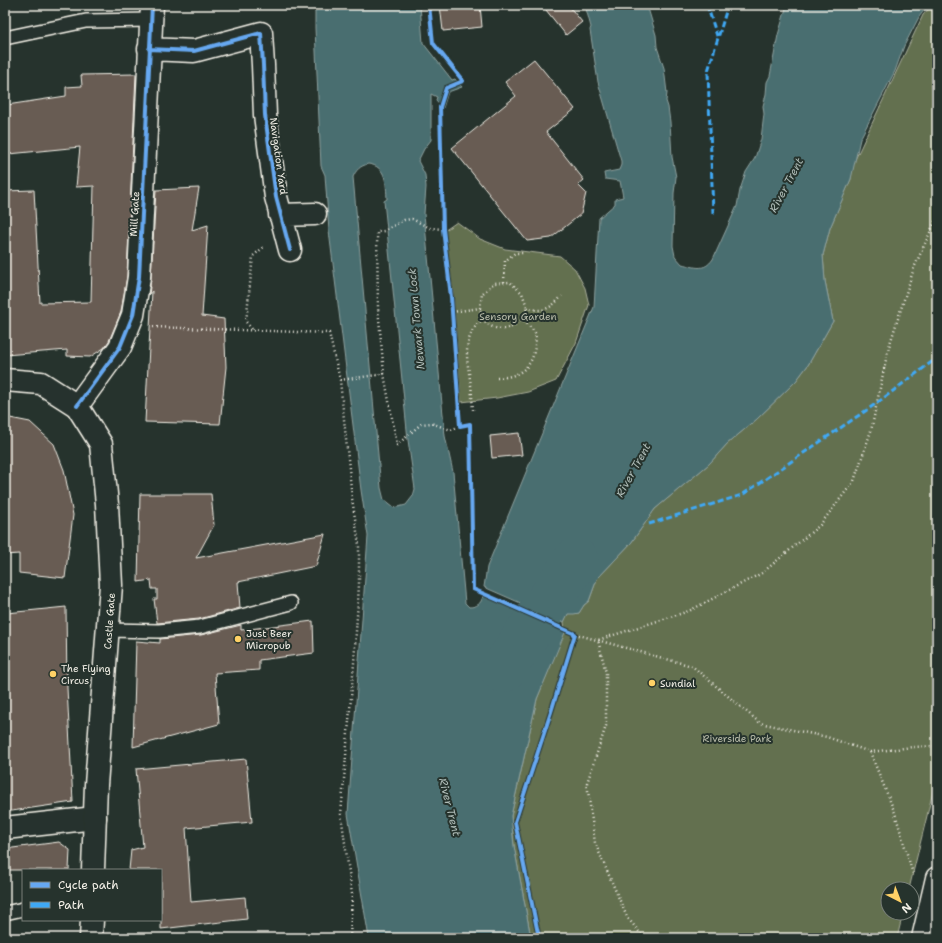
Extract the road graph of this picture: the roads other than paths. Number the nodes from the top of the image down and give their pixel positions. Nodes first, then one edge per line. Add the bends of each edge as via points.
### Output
1 (152, 13) edge
2 (5, 38) edge
3 (149, 49) junction
4 (315, 214) dead end
5 (280, 215) junction
6 (290, 250) dead end
7 (5, 380) edge
8 (77, 406) junction
9 (291, 603) dead end
10 (108, 630) junction
11 (95, 818) junction
12 (5, 828) edge
13 (93, 869) edge
14 (937, 878) edge
15 (22, 909) edge
16 (5, 913) edge
17 (92, 921) edge
18 (91, 938) edge
19 (923, 938) edge

1 - 2 lane via 86,21
1 - 3 street, Mill Gate
3 - 5 street, Navigation Yard via 194,51 261,32 265,115
3 - 8 street, Mill Gate via 139,277 134,315 120,347
4 - 5 street
5 - 6 street, Navigation Yard
7 - 8 street via 41,383
8 - 10 street, Castle Gate via 101,444 111,585
9 - 10 lane via 200,627 159,631
10 - 11 street, Castle Gate
11 - 12 street
11 - 13 street, Castle Gate
14 - 19 street
15 - 16 lane
17 - 18 street

